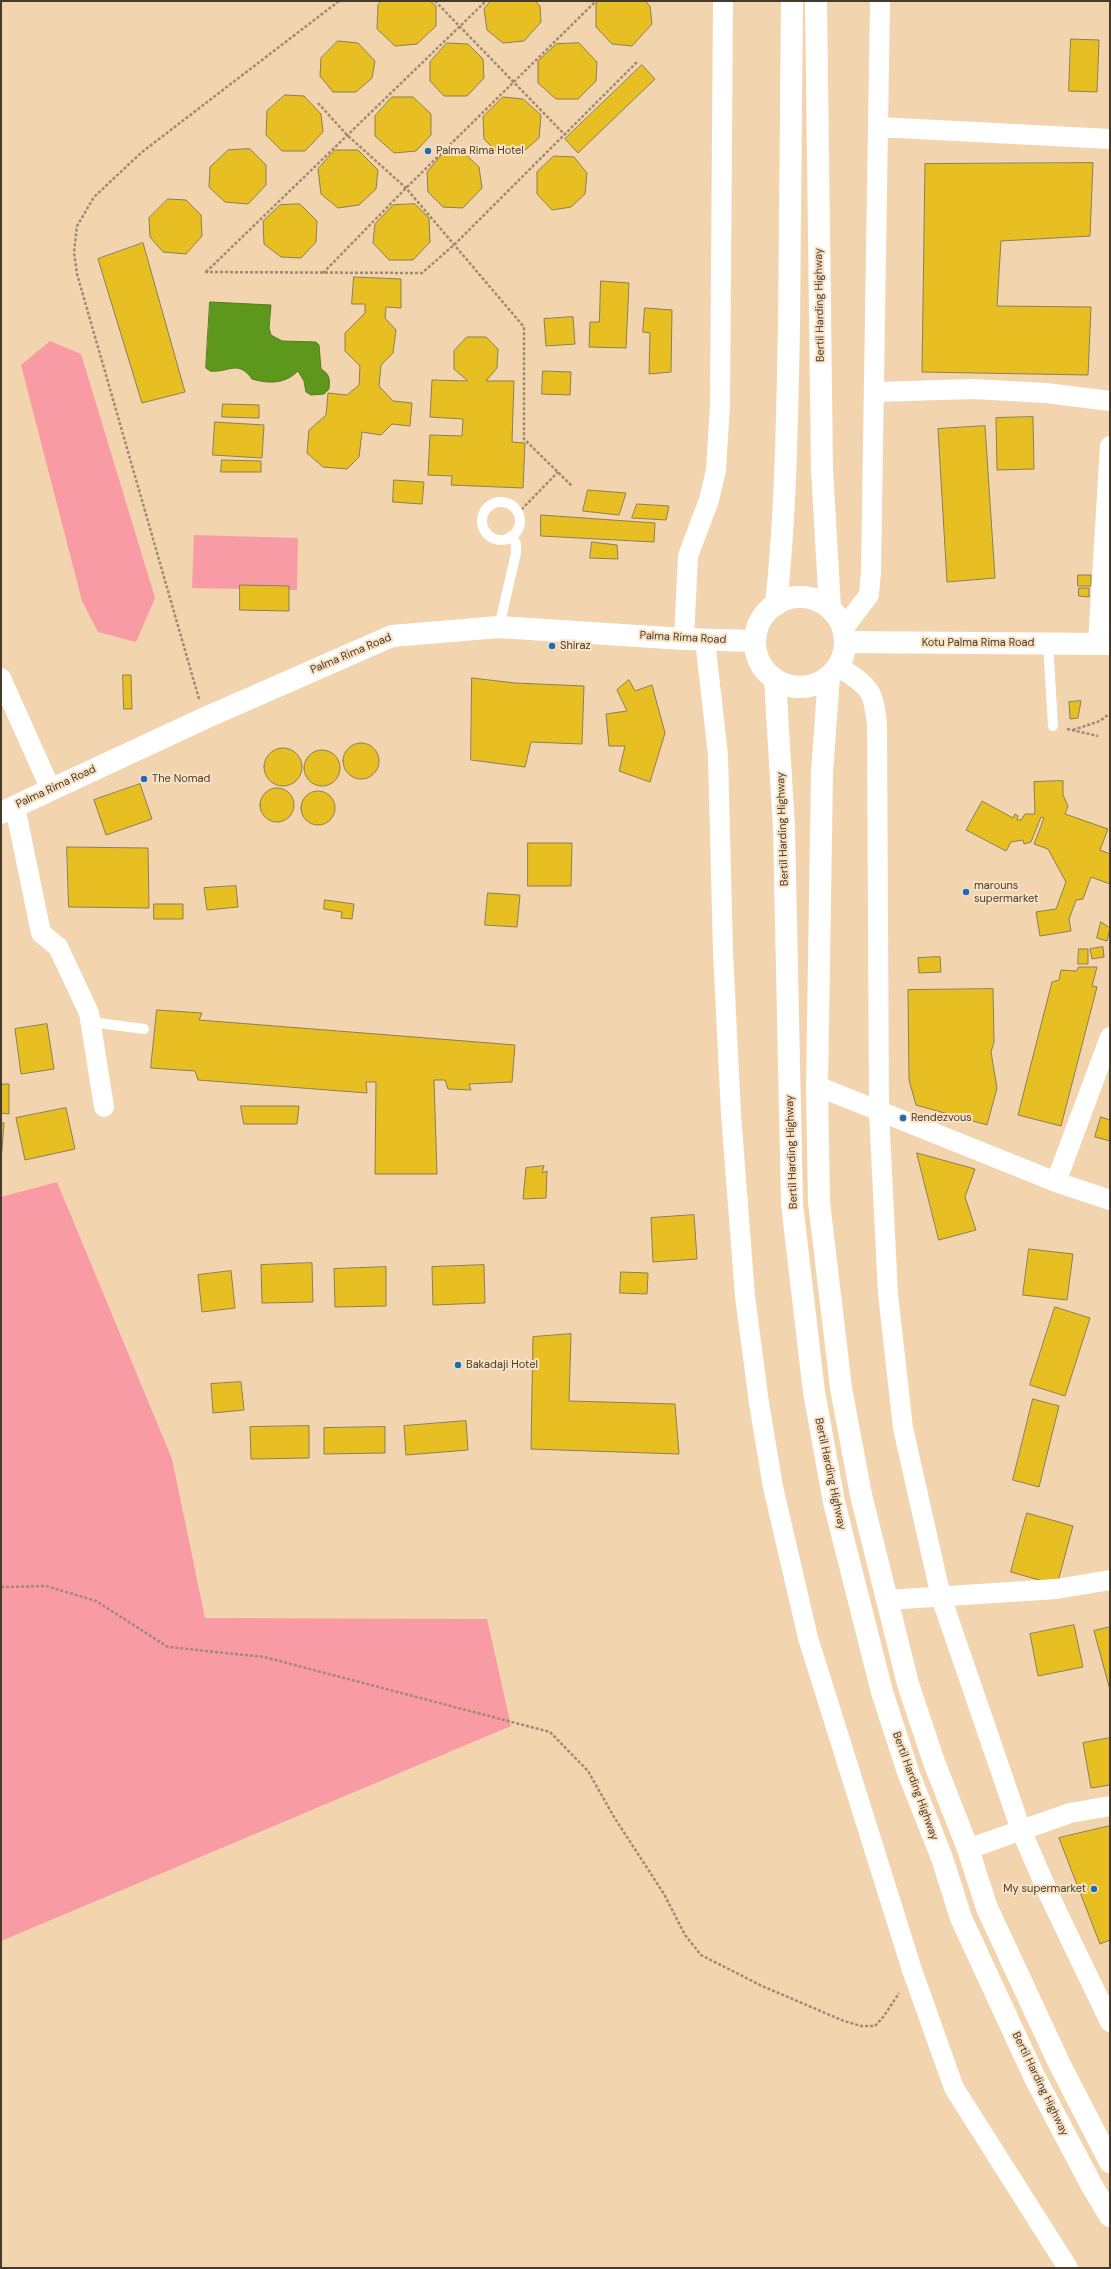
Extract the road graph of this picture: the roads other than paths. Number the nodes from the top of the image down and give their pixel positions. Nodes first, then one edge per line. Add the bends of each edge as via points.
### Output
1 (723, 1) edge
2 (792, 1) edge
3 (816, 1) edge
4 (880, 1) edge
5 (879, 127) junction
6 (1110, 139) edge
7 (876, 392) junction
8 (1110, 401) edge
9 (1110, 446) edge
10 (511, 536) junction
11 (776, 605) junction
12 (830, 608) junction
13 (499, 627) junction
14 (844, 636) junction
15 (684, 639) junction
16 (706, 640) junction
17 (755, 642) junction
18 (1048, 643) junction
19 (1104, 644) edge
20 (834, 671) junction
21 (1, 678) edge
22 (774, 679) junction
23 (1053, 726) road end
24 (51, 790) junction
25 (8, 810) edge
26 (91, 1022) junction
27 (144, 1029) dead end
28 (1110, 1037) edge
29 (817, 1086) junction
30 (104, 1107) dead end
31 (879, 1112) junction
32 (1056, 1182) junction
33 (1110, 1200) edge
34 (1110, 1580) edge
35 (942, 1597) junction
36 (887, 1600) junction
37 (1110, 1806) edge
38 (1021, 1830) junction
39 (968, 1849) junction
40 (1110, 2022) edge
41 (1110, 2162) edge
42 (1110, 2216) edge
43 (1068, 2268) edge

1 - 15 street via 720,405 716,470 709,500 688,556
2 - 11 main road via 788,397 783,530
3 - 12 main road, Bertil Harding Highway via 822,468
4 - 5 street
5 - 6 street
5 - 7 street
7 - 8 street via 973,389 1046,393
7 - 14 street via 869,595
9 - 19 street
10 - 10 lane via 505,539 492,538 483,528 482,516 489,506 500,502 511,505 518,513 520,524
10 - 13 lane via 516,544 516,553
11 - 12 main road via 785,600 806,598 819,601
11 - 17 main road via 761,620
12 - 14 main road via 838,618
13 - 15 main road, Palma Rima Road
13 - 24 main road, Palma Rima Road via 392,636 204,718
14 - 18 main road, Kotu Palma Rima Road
14 - 20 main road via 843,655
15 - 16 main road, Palma Rima Road
16 - 17 main road, Palma Rima Road
16 - 43 street via 718,755 723,952 731,1114 745,1296 773,1487 808,1638 912,1970 954,2088
17 - 22 main road via 760,663
18 - 19 main road, Kotu Palma Rima Road
18 - 23 lane
20 - 22 main road via 818,683 806,687 784,685
20 - 29 main road via 822,772
20 - 31 street via 866,685 874,700 877,725
21 - 24 street
22 - 42 main road, Bertil Harding Highway via 784,828 792,1204 814,1392 834,1502 882,1692 961,1918 1034,2076
24 - 25 main road, Palma Rima Road
25 - 26 street via 41,933 58,948
26 - 27 lane
26 - 30 street
28 - 32 street
29 - 31 street
29 - 36 main road via 819,1202 841,1388 861,1496
31 - 32 street
31 - 35 street via 888,1294 903,1428
32 - 33 street
34 - 35 street via 1056,1589
35 - 36 street
35 - 38 street
36 - 39 main road via 908,1684 934,1762
37 - 38 street via 1070,1813
38 - 39 street
38 - 40 street
39 - 41 main road via 987,1908 1059,2063

